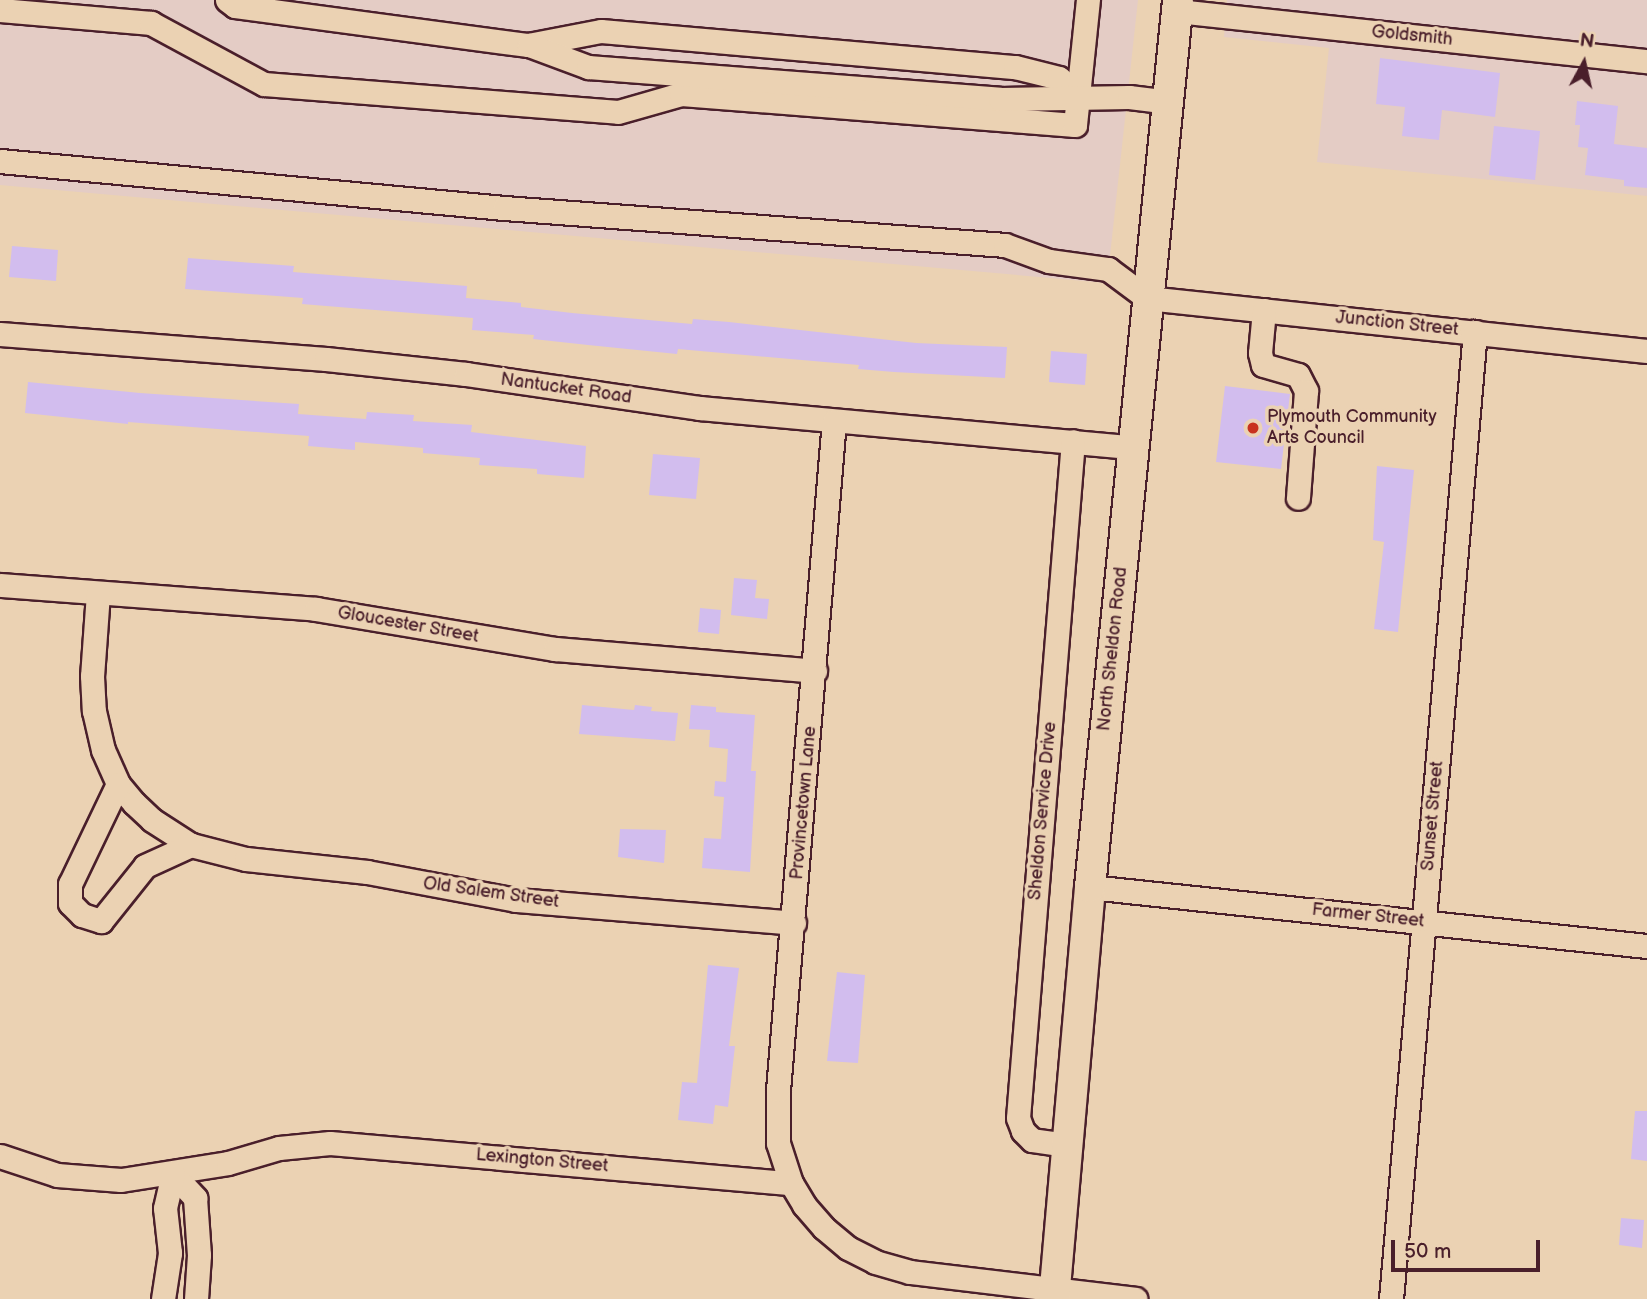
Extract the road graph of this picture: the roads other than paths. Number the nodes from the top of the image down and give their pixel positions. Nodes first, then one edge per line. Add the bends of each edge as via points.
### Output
1 (228, 0) edge
2 (1088, 0) edge
3 (1178, 5) edge
4 (0, 10) edge
5 (528, 45) junction
6 (1647, 61) edge
7 (1080, 97) junction
8 (1168, 102) junction
9 (0, 161) edge
10 (1147, 298) junction
11 (1264, 310) junction
12 (1475, 332) junction
13 (0, 334) edge
14 (1647, 351) edge
15 (834, 421) junction
16 (1073, 441) junction
17 (1132, 447) junction
18 (1298, 498) dead end
19 (0, 585) edge
20 (98, 593) junction
21 (815, 671) junction
22 (118, 784) junction
23 (191, 845) junction
24 (1090, 887) junction
25 (1423, 922) junction
26 (794, 923) junction
27 (1647, 946) edge
28 (1067, 1145) junction
29 (0, 1156) edge
30 (173, 1174) junction
31 (791, 1183) junction
32 (1055, 1294) edge
33 (163, 1299) edge
34 (196, 1299) edge
35 (1135, 1299) edge
36 (1391, 1299) edge

1 - 5 street via 235,6
2 - 7 street
3 - 6 street, Goldsmith
3 - 8 main road, North Sheldon Road
4 - 7 street via 151,23 264,84 618,112 681,93 1075,125
5 - 7 street via 589,67 1000,99
5 - 7 street via 601,31 1015,67 1059,78
7 - 8 street
8 - 10 main road, North Sheldon Road
9 - 10 street via 504,208 1005,245 1049,261 1108,269
10 - 11 street, Junction Street
10 - 17 main road, North Sheldon Road
11 - 12 street, Junction Street
11 - 18 street via 1261,359 1269,368 1298,374 1306,391
12 - 14 street, Junction Street
12 - 25 street, Sunset Street
13 - 15 street, Nantucket Road via 326,359
15 - 16 street, Nantucket Road
15 - 21 street, Provincetown Lane
16 - 17 street, Nantucket Road
16 - 28 street, Sheldon Service Drive via 1018,1118 1031,1140
17 - 24 main road, North Sheldon Road
19 - 20 street, Gloucester Street
20 - 21 street, Gloucester Street via 316,609 555,649
20 - 22 street, Old Salem Street via 94,710 103,750
21 - 26 street, Provincetown Lane
22 - 23 street, Old Salem Street via 152,820
22 - 23 street via 69,884 70,903 82,915 101,921 135,875 158,858
23 - 26 street, Old Salem Street via 246,859 367,872 516,900
24 - 25 street, Farmer Street
24 - 28 main road, North Sheldon Road
25 - 27 street, Farmer Street
25 - 36 street, Sunset Street
26 - 31 street, Provincetown Lane via 778,1090 778,1143
28 - 32 main road, North Sheldon Road
29 - 30 street, Lexington Street via 57,1175 121,1180
30 - 31 street, Lexington Street via 279,1149 330,1143
30 - 33 street via 165,1208 170,1254
30 - 34 street via 195,1198
31 - 32 street via 824,1228 875,1262 910,1272
32 - 35 street

